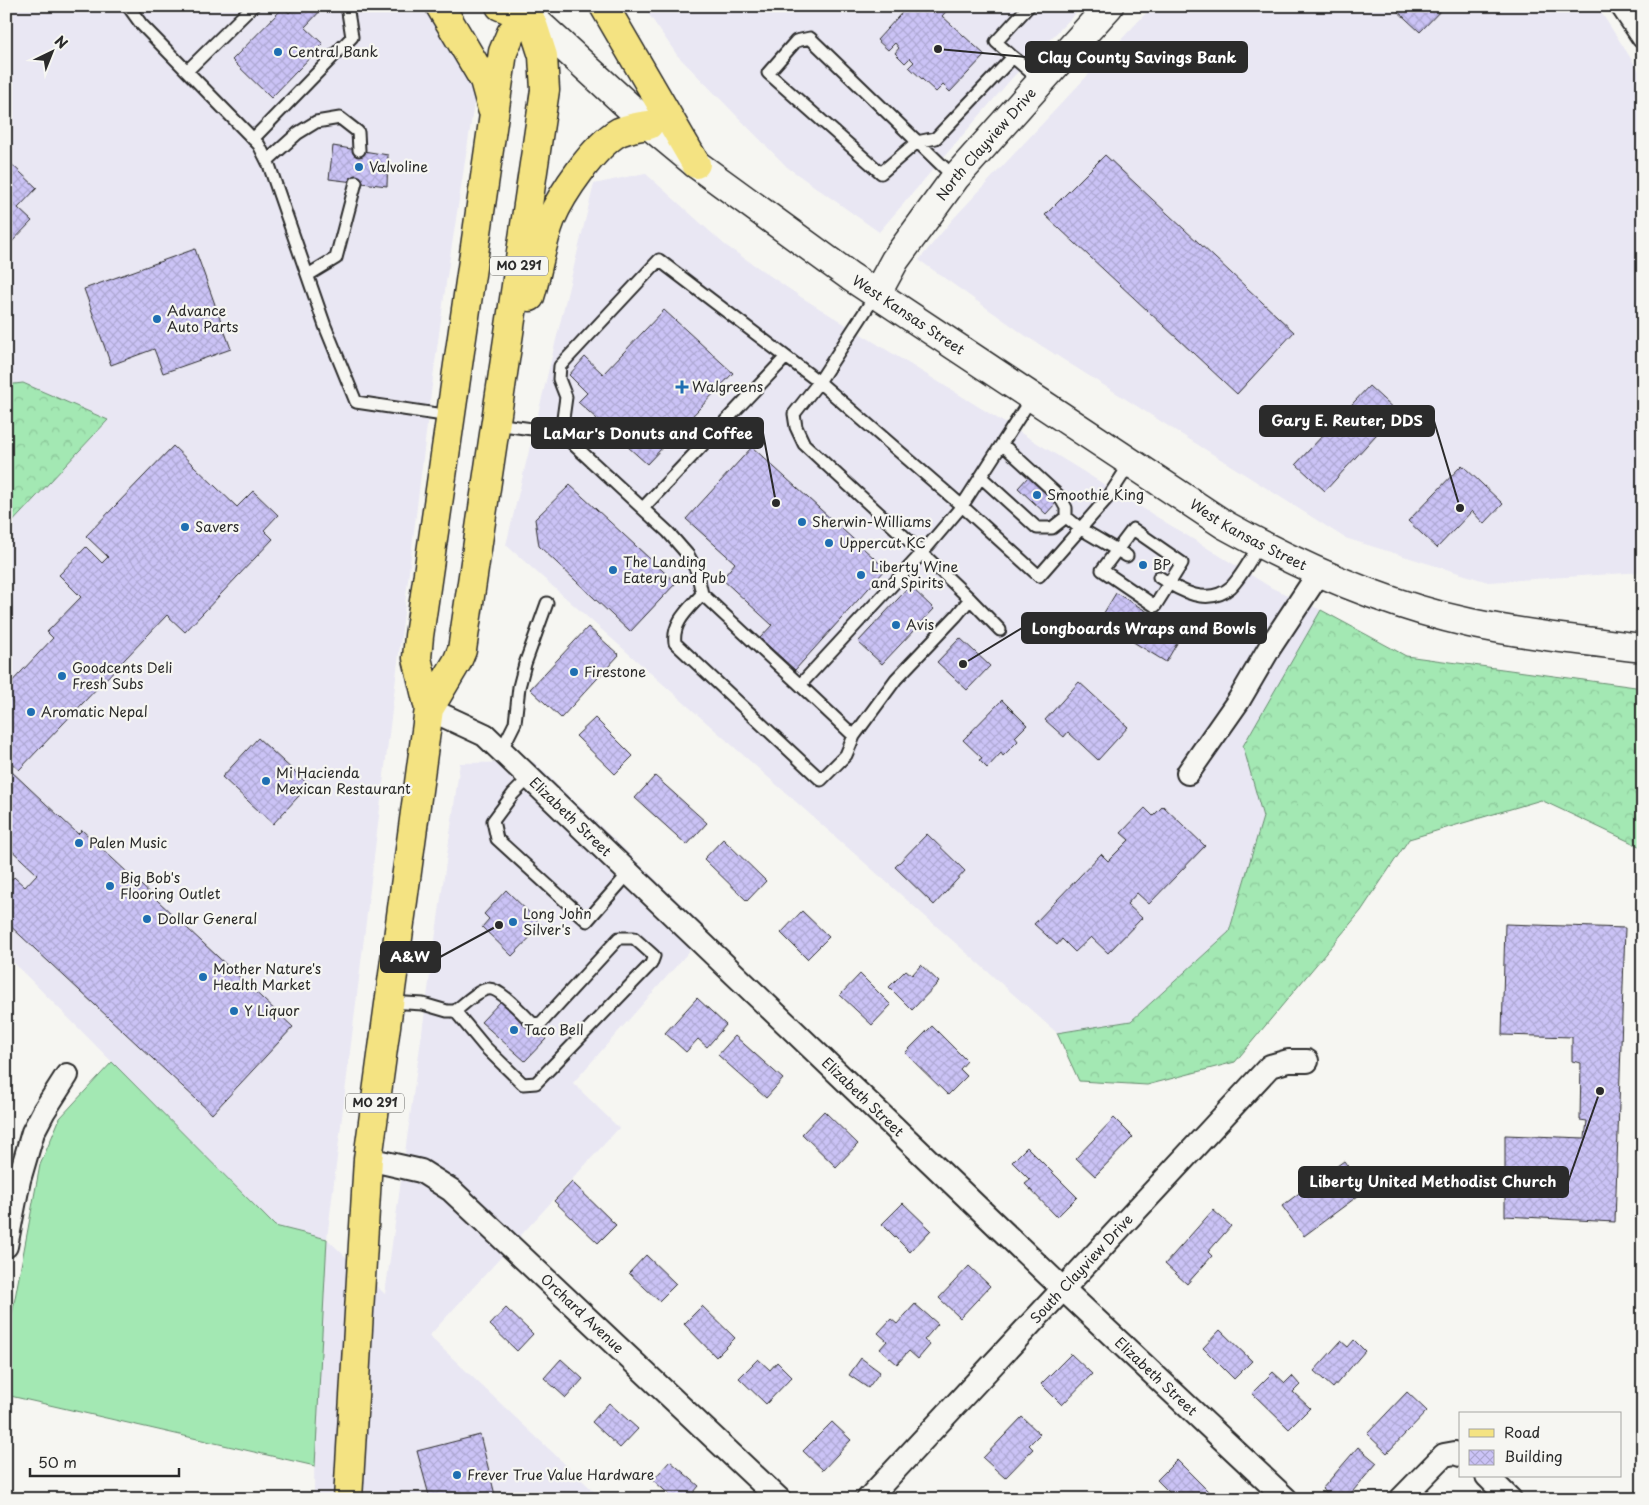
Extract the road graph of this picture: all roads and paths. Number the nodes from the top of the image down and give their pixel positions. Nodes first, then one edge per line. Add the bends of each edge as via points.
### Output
1 (128, 6) edge
2 (253, 6) edge
3 (347, 6) edge
4 (440, 6) edge
5 (500, 6) edge
6 (604, 6) edge
7 (1028, 6) edge
8 (1622, 6) edge
9 (1108, 7) edge
10 (527, 9) edge
11 (1643, 37) edge
12 (1013, 57) junction
13 (187, 71) junction
14 (1041, 81) junction
15 (493, 121) junction
16 (649, 125) junction
17 (253, 139) junction
18 (918, 142) junction
19 (359, 150) dead end
20 (267, 161) junction
21 (696, 164) junction
22 (955, 178) junction
23 (354, 187) dead end
24 (308, 275) junction
25 (876, 293) junction
26 (508, 346) junction
27 (786, 357) junction
28 (819, 382) junction
29 (1032, 396) junction
30 (450, 416) junction
31 (496, 424) junction
32 (561, 433) junction
33 (1002, 444) junction
34 (1131, 462) junction
35 (981, 477) junction
36 (962, 506) junction
37 (643, 508) junction
38 (1066, 517) junction
39 (1081, 528) junction
40 (1260, 544) junction
41 (922, 553) junction
42 (1122, 553) junction
43 (1319, 573) junction
44 (1159, 577) dead end
45 (1169, 584) junction
46 (702, 594) junction
47 (970, 599) junction
48 (547, 603) dead end
49 (1000, 630) dead end
50 (1643, 648) edge
51 (800, 685) junction
52 (429, 710) junction
53 (854, 736) junction
54 (501, 751) junction
55 (1188, 774) dead end
56 (530, 777) junction
57 (630, 872) junction
58 (389, 1002) junction
59 (455, 1011) junction
60 (1307, 1061) dead end
61 (67, 1075) dead end
62 (368, 1159) junction
63 (6, 1246) edge
64 (1062, 1289) junction
65 (1457, 1454) edge
66 (1490, 1478) edge
67 (348, 1499) edge
68 (779, 1499) edge
69 (868, 1499) edge
70 (1286, 1499) edge
71 (1401, 1499) edge
72 (1510, 1499) edge

1 - 13 lane
2 - 13 lane
3 - 17 lane via 352,37
4 - 15 main road via 484,80
5 - 10 main road, West Kansas Street via 517,13
6 - 21 main road
7 - 12 lane via 996,42
8 - 11 street
9 - 14 main road, North Clayview Drive
10 - 15 main road, MO 291 via 503,52
10 - 16 main road, West Kansas Street
10 - 26 main road, MO 291 via 543,56 545,90
12 - 14 lane
12 - 18 lane via 936,138
13 - 17 lane
14 - 22 main road, North Clayview Drive
15 - 30 main road, MO 291
16 - 21 main road, West Kansas Street
16 - 26 main road via 629,128 611,137 568,187 551,220 530,295
17 - 20 lane
18 - 18 lane via 810,38 796,41 768,73 881,174
18 - 22 lane
19 - 20 lane via 358,132 340,118 316,122 298,133
20 - 24 lane
21 - 25 main road, West Kansas Street
22 - 25 main road, North Clayview Drive via 895,260
23 - 24 lane via 336,258
24 - 30 lane via 356,402
25 - 28 lane
25 - 29 main road, West Kansas Street
26 - 31 main road, MO 291
27 - 28 lane
27 - 32 lane via 659,260 560,366 558,379 566,397
27 - 37 lane
28 - 36 lane
28 - 41 lane via 794,414 804,444
29 - 33 lane
29 - 34 main road, West Kansas Street
30 - 52 main road, MO 291 via 417,658
31 - 32 lane
31 - 52 main road, MO 291 via 462,650
32 - 37 lane
33 - 35 lane
33 - 38 lane via 1060,497 1066,508
34 - 39 lane via 1109,496
34 - 40 main road, West Kansas Street via 1225,525
35 - 36 lane
35 - 38 lane via 1037,528 1052,528
36 - 39 lane via 1038,576
36 - 41 lane
37 - 46 lane via 688,555 697,571
38 - 39 lane
39 - 42 lane
40 - 43 main road, West Kansas Street
40 - 45 lane via 1232,586 1224,592 1198,596
41 - 47 lane
41 - 51 lane
42 - 45 lane via 1133,529 1182,563
42 - 45 lane via 1102,570 1155,606
43 - 50 main road, West Kansas Street via 1396,602 1469,622 1538,635
43 - 55 street, West Kansas Street
44 - 45 lane
46 - 51 lane
46 - 53 lane via 678,622 674,634 676,643 821,780 846,755
47 - 49 lane
47 - 53 lane via 896,679
48 - 54 lane via 521,680 515,722
51 - 53 lane
52 - 54 street, Elizabeth Street via 485,735
52 - 58 main road, MO 291
54 - 56 street, Elizabeth Street
56 - 57 street, Elizabeth Street
56 - 57 lane via 493,821 497,839 587,921
57 - 64 street, Elizabeth Street
58 - 59 lane via 423,1004
58 - 62 main road, MO 291
59 - 59 lane via 485,1047 524,1084 536,1083 651,964 654,956 634,938 619,938 541,1024 533,1024 496,990 487,989
60 - 64 street, South Clayview Drive via 1288,1061 1270,1066
61 - 63 street via 33,1132 19,1180
62 - 67 main road, MO 291
62 - 68 street, Orchard Avenue via 421,1171 451,1190
64 - 69 street, South Clayview Drive
64 - 70 street, Elizabeth Street
65 - 71 street via 1444,1455
66 - 72 street

